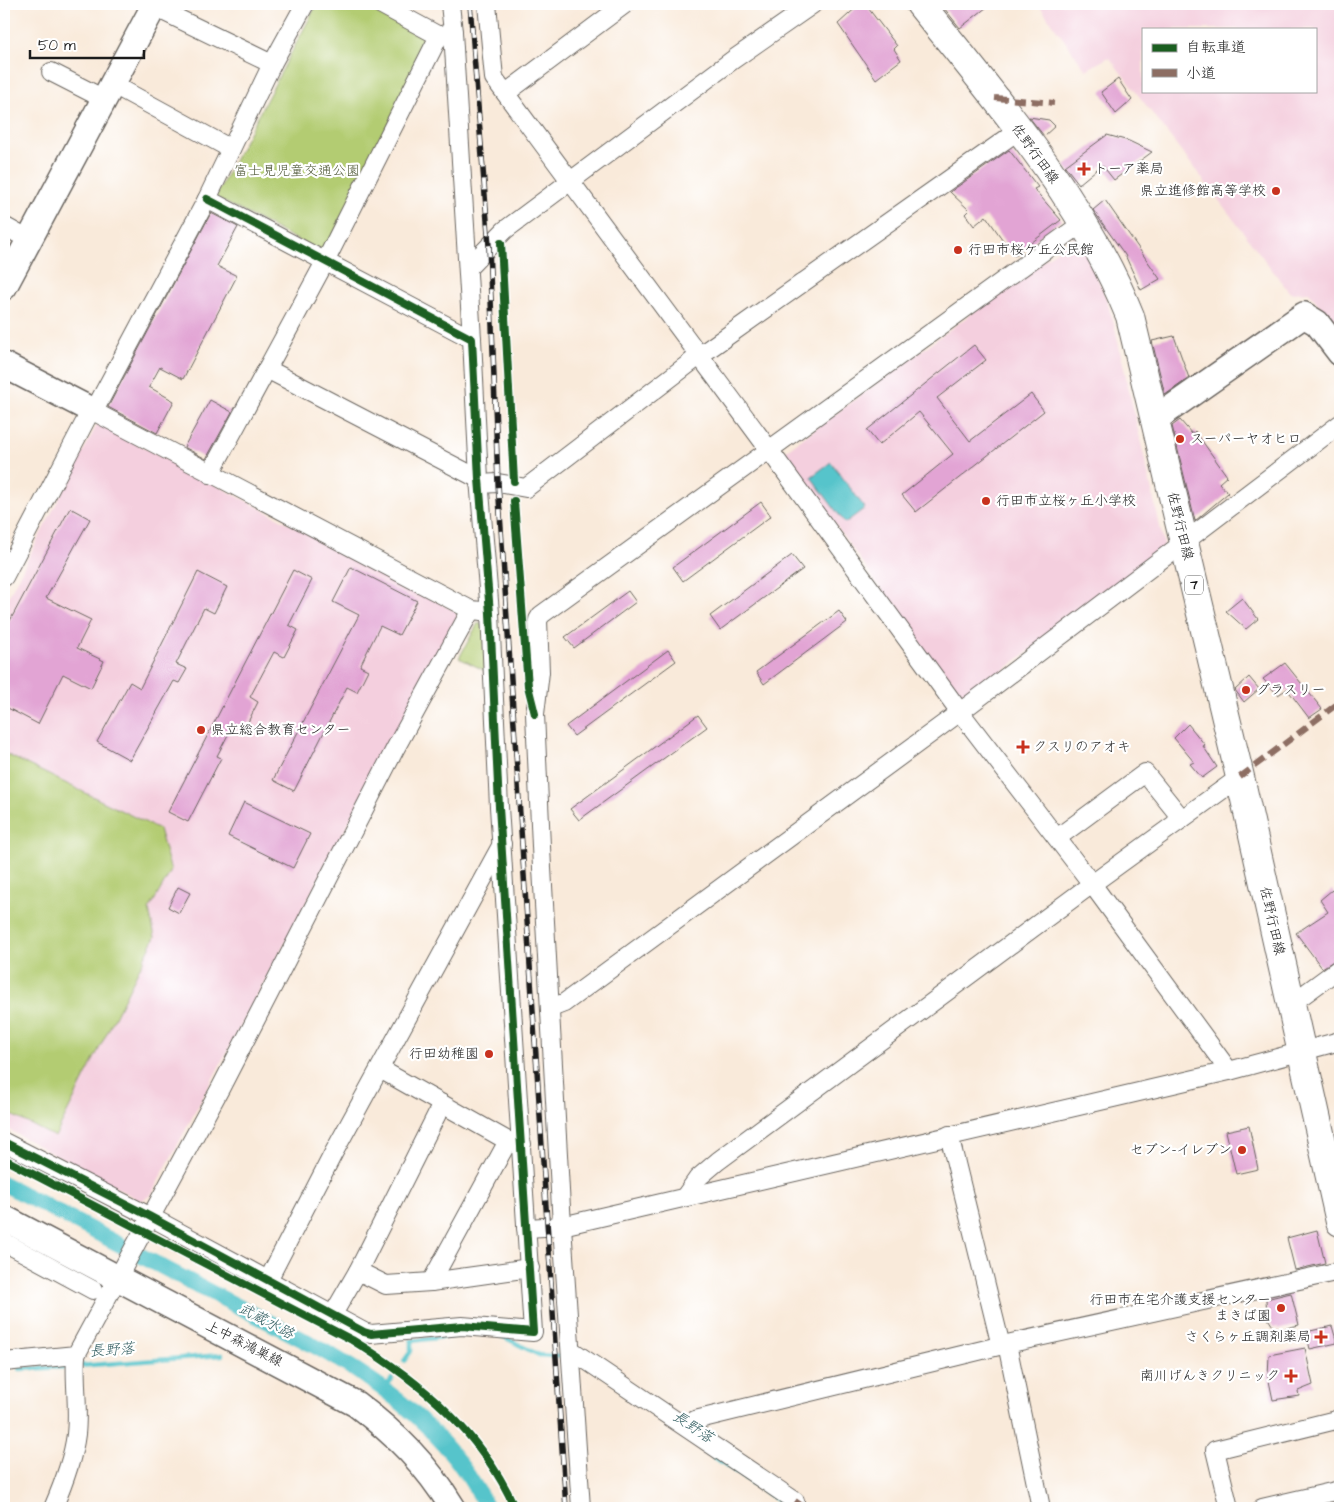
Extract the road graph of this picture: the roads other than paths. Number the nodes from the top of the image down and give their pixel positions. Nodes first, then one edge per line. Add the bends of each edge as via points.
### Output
1 (305, 4) edge
2 (380, 4) edge
3 (450, 4) edge
4 (487, 4) edge
5 (625, 4) edge
6 (813, 4) edge
7 (920, 4) edge
8 (152, 5) edge
9 (446, 34) junction
10 (272, 64) junction
11 (51, 72) dead end
12 (108, 91) junction
13 (506, 93) junction
14 (1019, 130) junction
15 (231, 149) junction
16 (570, 180) junction
17 (207, 198) junction
18 (1084, 222) junction
19 (4, 226) edge
20 (29, 240) junction
21 (326, 260) junction
22 (468, 268) junction
23 (4, 287) edge
24 (472, 339) junction
25 (1340, 353) edge
26 (699, 356) junction
27 (4, 365) edge
28 (267, 369) junction
29 (91, 410) junction
30 (1154, 420) junction
31 (1340, 424) edge
32 (770, 451) junction
33 (210, 474) junction
34 (479, 482) junction
35 (1184, 542) junction
36 (4, 577) edge
37 (471, 610) junction
38 (490, 613) junction
39 (960, 712) junction
40 (1240, 778) junction
41 (1182, 819) junction
42 (1057, 838) junction
43 (502, 843) junction
44 (1092, 884) junction
45 (1340, 968) edge
46 (1291, 1004) junction
47 (551, 1008) junction
48 (1340, 1042) edge
49 (1301, 1051) junction
50 (380, 1069) junction
51 (1229, 1072) junction
52 (442, 1104) junction
53 (949, 1135) junction
54 (4, 1142) edge
55 (515, 1143) junction
56 (1334, 1166) edge
57 (686, 1195) junction
58 (149, 1216) junction
59 (4, 1218) edge
60 (1340, 1222) edge
61 (562, 1226) junction
62 (526, 1228) junction
63 (4, 1242) edge
64 (530, 1268) junction
65 (121, 1271) junction
66 (358, 1271) junction
67 (1340, 1271) edge
68 (268, 1280) junction
69 (431, 1282) junction
70 (93, 1290) dead end
71 (332, 1316) junction
72 (1004, 1345) junction
73 (571, 1350) junction
74 (4, 1362) edge
75 (76, 1367) junction
76 (1340, 1420) edge
77 (686, 1428) junction
78 (1340, 1490) edge
79 (796, 1502) dead end
80 (53, 1508) edge
81 (453, 1508) edge
82 (581, 1508) edge
83 (1041, 1508) edge
84 (1230, 1508) edge
85 (1262, 1508) edge

1 - 10 street
2 - 9 street
3 - 9 street
4 - 13 street via 494,78
5 - 13 street
6 - 16 street
7 - 14 main road, 佐野行田線 / 7
8 - 10 street
8 - 12 street
9 - 21 street
9 - 22 street
10 - 15 street
11 - 12 street
12 - 15 street
12 - 20 street
13 - 16 street
14 - 18 main road, 佐野行田線 / 7
14 - 26 street
15 - 17 street
16 - 22 street via 505,230
16 - 26 street
17 - 21 street
17 - 29 street via 94,411
18 - 30 main road, 佐野行田線 / 7 via 1130,316
18 - 32 street
19 - 20 street
20 - 23 street
21 - 24 street
21 - 28 street
22 - 24 street
24 - 34 street
25 - 30 street via 1317,323 1304,314
26 - 32 street
26 - 34 street via 526,488
27 - 29 street
28 - 33 street
28 - 34 street
29 - 33 street
29 - 36 street
30 - 35 main road, 佐野行田線 / 7
31 - 35 street
32 - 39 street
32 - 47 street via 538,620 540,672 535,714
33 - 37 street
34 - 38 street
35 - 39 street
35 - 40 main road, 佐野行田線 / 7
37 - 38 street
37 - 58 street via 395,749 221,1087
38 - 43 street
39 - 42 street
39 - 47 street via 564,1003
40 - 41 street
40 - 46 main road, 佐野行田線 / 7
41 - 42 street via 1145,773
41 - 44 street
42 - 44 street
43 - 50 street
43 - 55 street
44 - 51 street
44 - 57 street via 718,1161 698,1178
45 - 46 street
46 - 49 main road, 佐野行田線 / 7
47 - 61 street
48 - 49 street
49 - 51 street
49 - 56 main road, 佐野行田線 / 7
50 - 52 street
50 - 68 street
51 - 53 street
52 - 55 street
52 - 66 street
53 - 57 street
53 - 72 street
54 - 58 street
55 - 62 street
55 - 69 street
56 - 60 main road, 佐野行田線 / 7
57 - 61 street
58 - 65 street
58 - 68 street
59 - 65 street, 上中森鴻巣線
61 - 62 street
61 - 73 street
62 - 64 street
63 - 70 street
64 - 69 street
64 - 71 street via 533,1332 462,1326 371,1334
65 - 75 street
65 - 81 street, 上中森鴻巣線 via 356,1404 402,1440 427,1468
66 - 69 street via 386,1285
66 - 71 street
67 - 72 street
68 - 71 street
72 - 77 street via 695,1420
72 - 83 street
73 - 77 street
73 - 82 street
74 - 75 street
75 - 80 street via 76,1434 64,1482
76 - 84 street via 1215,1450
77 - 79 street
78 - 85 street

